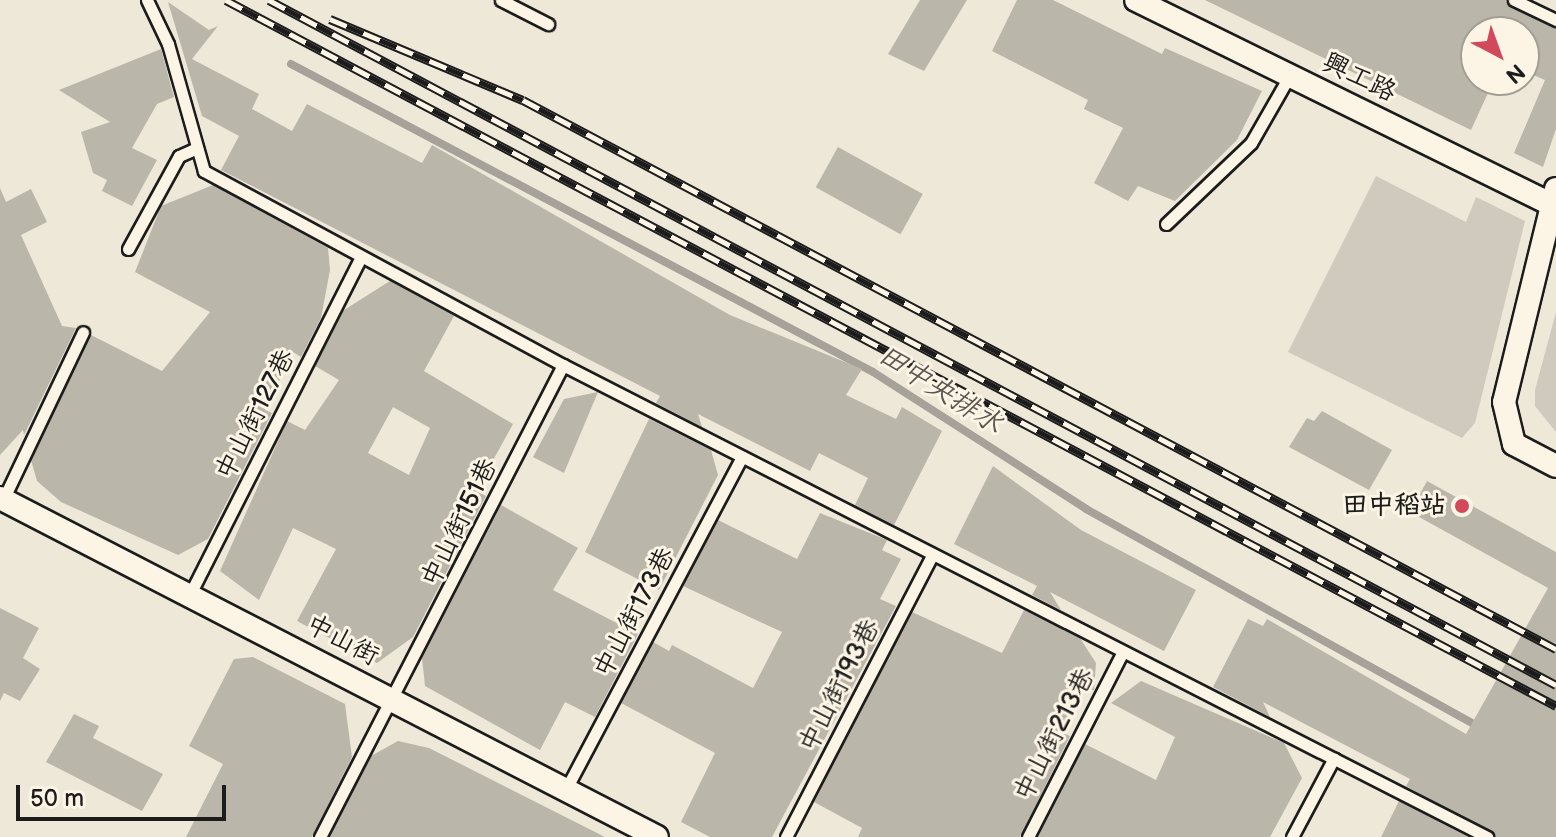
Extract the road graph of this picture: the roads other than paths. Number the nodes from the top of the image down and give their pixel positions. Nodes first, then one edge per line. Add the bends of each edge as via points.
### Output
1 (147, 0) edge
2 (501, 0) edge
3 (1136, 0) edge
4 (1514, 0) edge
5 (1556, 20) edge
6 (548, 24) dead end
7 (1290, 75) junction
8 (197, 148) junction
9 (1554, 200) edge
10 (1166, 224) dead end
11 (128, 249) dead end
12 (361, 257) junction
13 (83, 332) dead end
14 (563, 365) junction
15 (742, 457) junction
16 (1556, 466) edge
17 (1, 501) edge
18 (932, 555) junction
19 (191, 592) junction
20 (1122, 653) junction
21 (396, 701) junction
22 (1334, 758) junction
23 (566, 789) junction
24 (320, 837) edge
25 (657, 837) edge
26 (786, 837) edge
27 (1028, 837) edge
28 (1292, 837) edge
29 (1487, 837) edge

1 - 8 lane via 168,44
2 - 6 lane
3 - 7 street, 興工路
4 - 5 lane
7 - 9 street, 興工路
7 - 10 lane via 1251,143
8 - 11 lane via 179,156
8 - 12 lane via 204,171
9 - 16 street via 1504,402 1514,444
12 - 14 lane
12 - 19 lane, 中山街127巷
13 - 17 lane
14 - 15 lane
14 - 21 lane, 中山街151巷
15 - 18 lane
15 - 23 lane, 中山街173巷
17 - 19 street, 中山街
18 - 20 lane
18 - 26 lane, 中山街193巷
19 - 21 street, 中山街
20 - 22 lane
20 - 27 lane, 中山街213巷
21 - 23 street, 中山街
21 - 24 lane, 中山街151巷
22 - 28 lane
22 - 29 lane
23 - 25 street, 中山街

